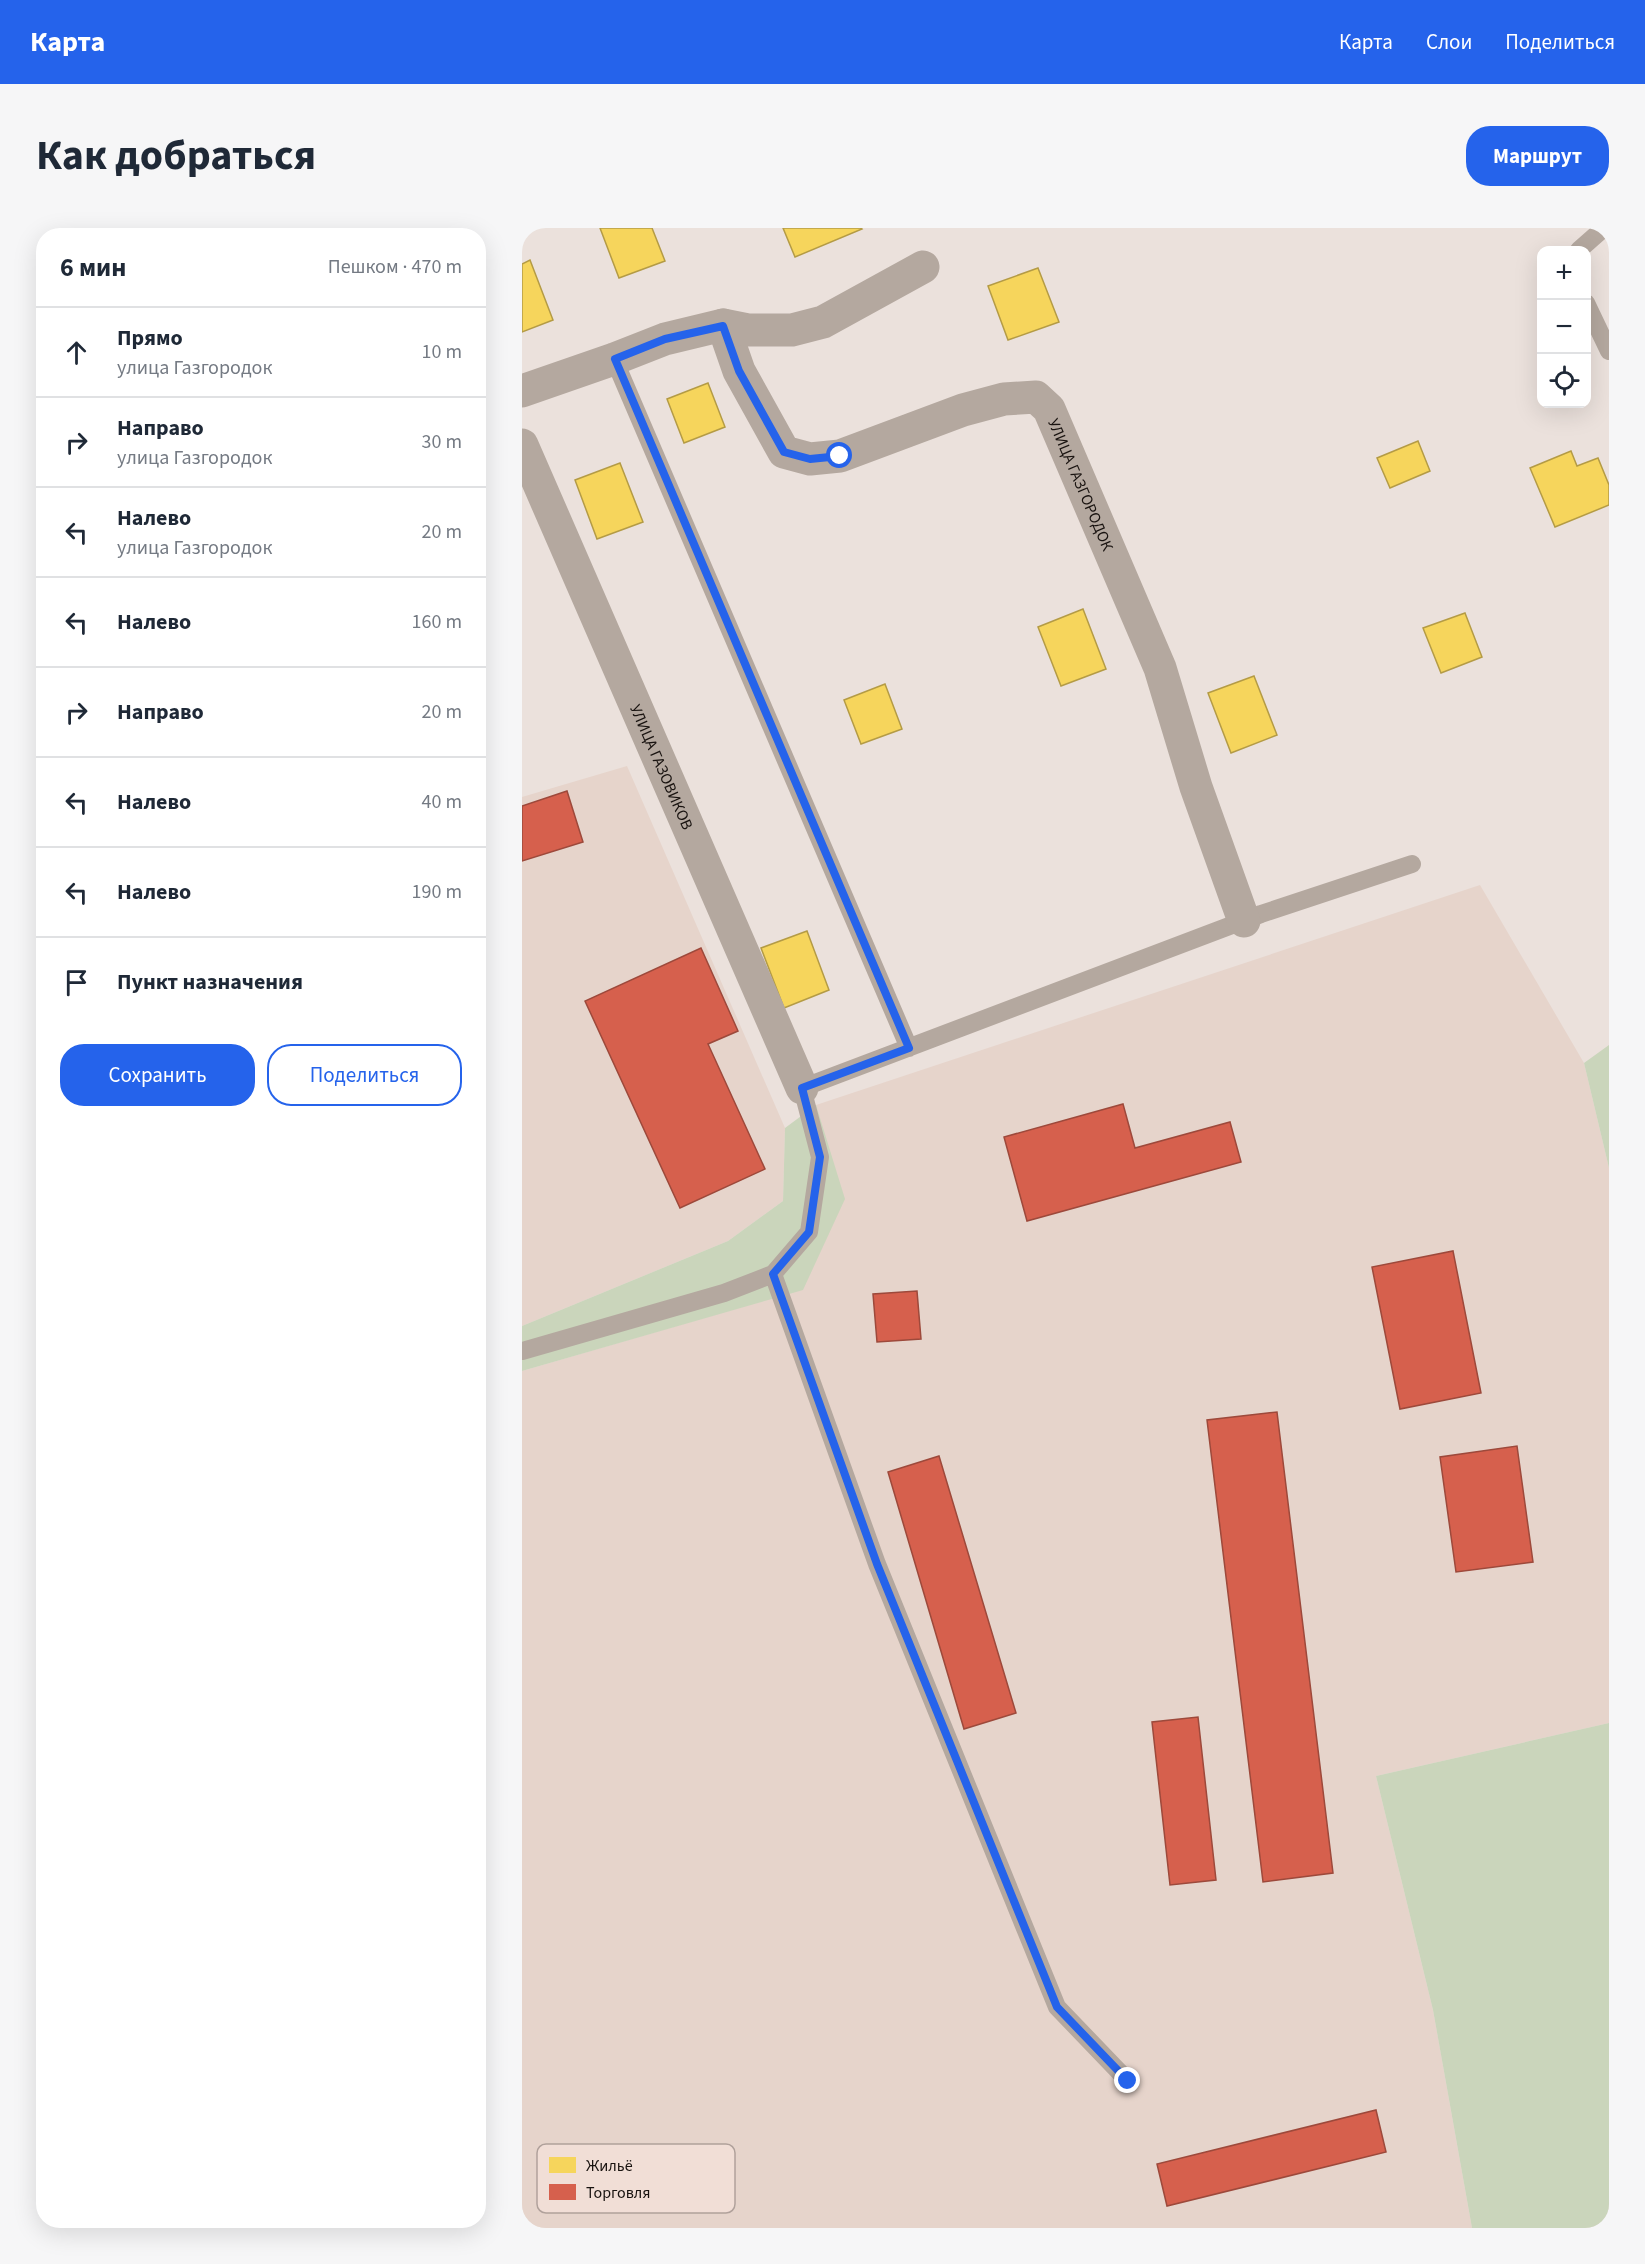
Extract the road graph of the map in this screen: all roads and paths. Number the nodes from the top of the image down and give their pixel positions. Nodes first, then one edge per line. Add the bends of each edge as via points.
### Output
1 (1604, 228) edge
2 (1583, 246) edge
3 (923, 267) dead end
4 (1591, 312) edge
5 (723, 326) junction
6 (1609, 351) edge
7 (615, 359) junction
8 (522, 392) edge
9 (522, 445) edge
10 (1412, 864) dead end
11 (1244, 921) junction
12 (909, 1048) junction
13 (802, 1088) junction
14 (773, 1274) junction
15 (522, 1351) edge
16 (1128, 2081) dead end

1 - 2 lane
3 - 5 street via 823,322 792,330
4 - 6 lane
5 - 7 street via 665,339
5 - 11 street, УЛИЦА ГАЗГОРОДОК via 739,371 784,452 810,459 840,456 963,410 1004,399 1036,398 1049,409 1160,668 1196,787
7 - 8 street
7 - 12 lane
9 - 13 street, УЛИЦА ГАЗОВИКОВ
10 - 11 lane
11 - 12 lane
12 - 13 lane
13 - 14 lane via 820,1157 809,1232
14 - 15 lane via 724,1293
14 - 16 lane via 877,1564 1057,2007

